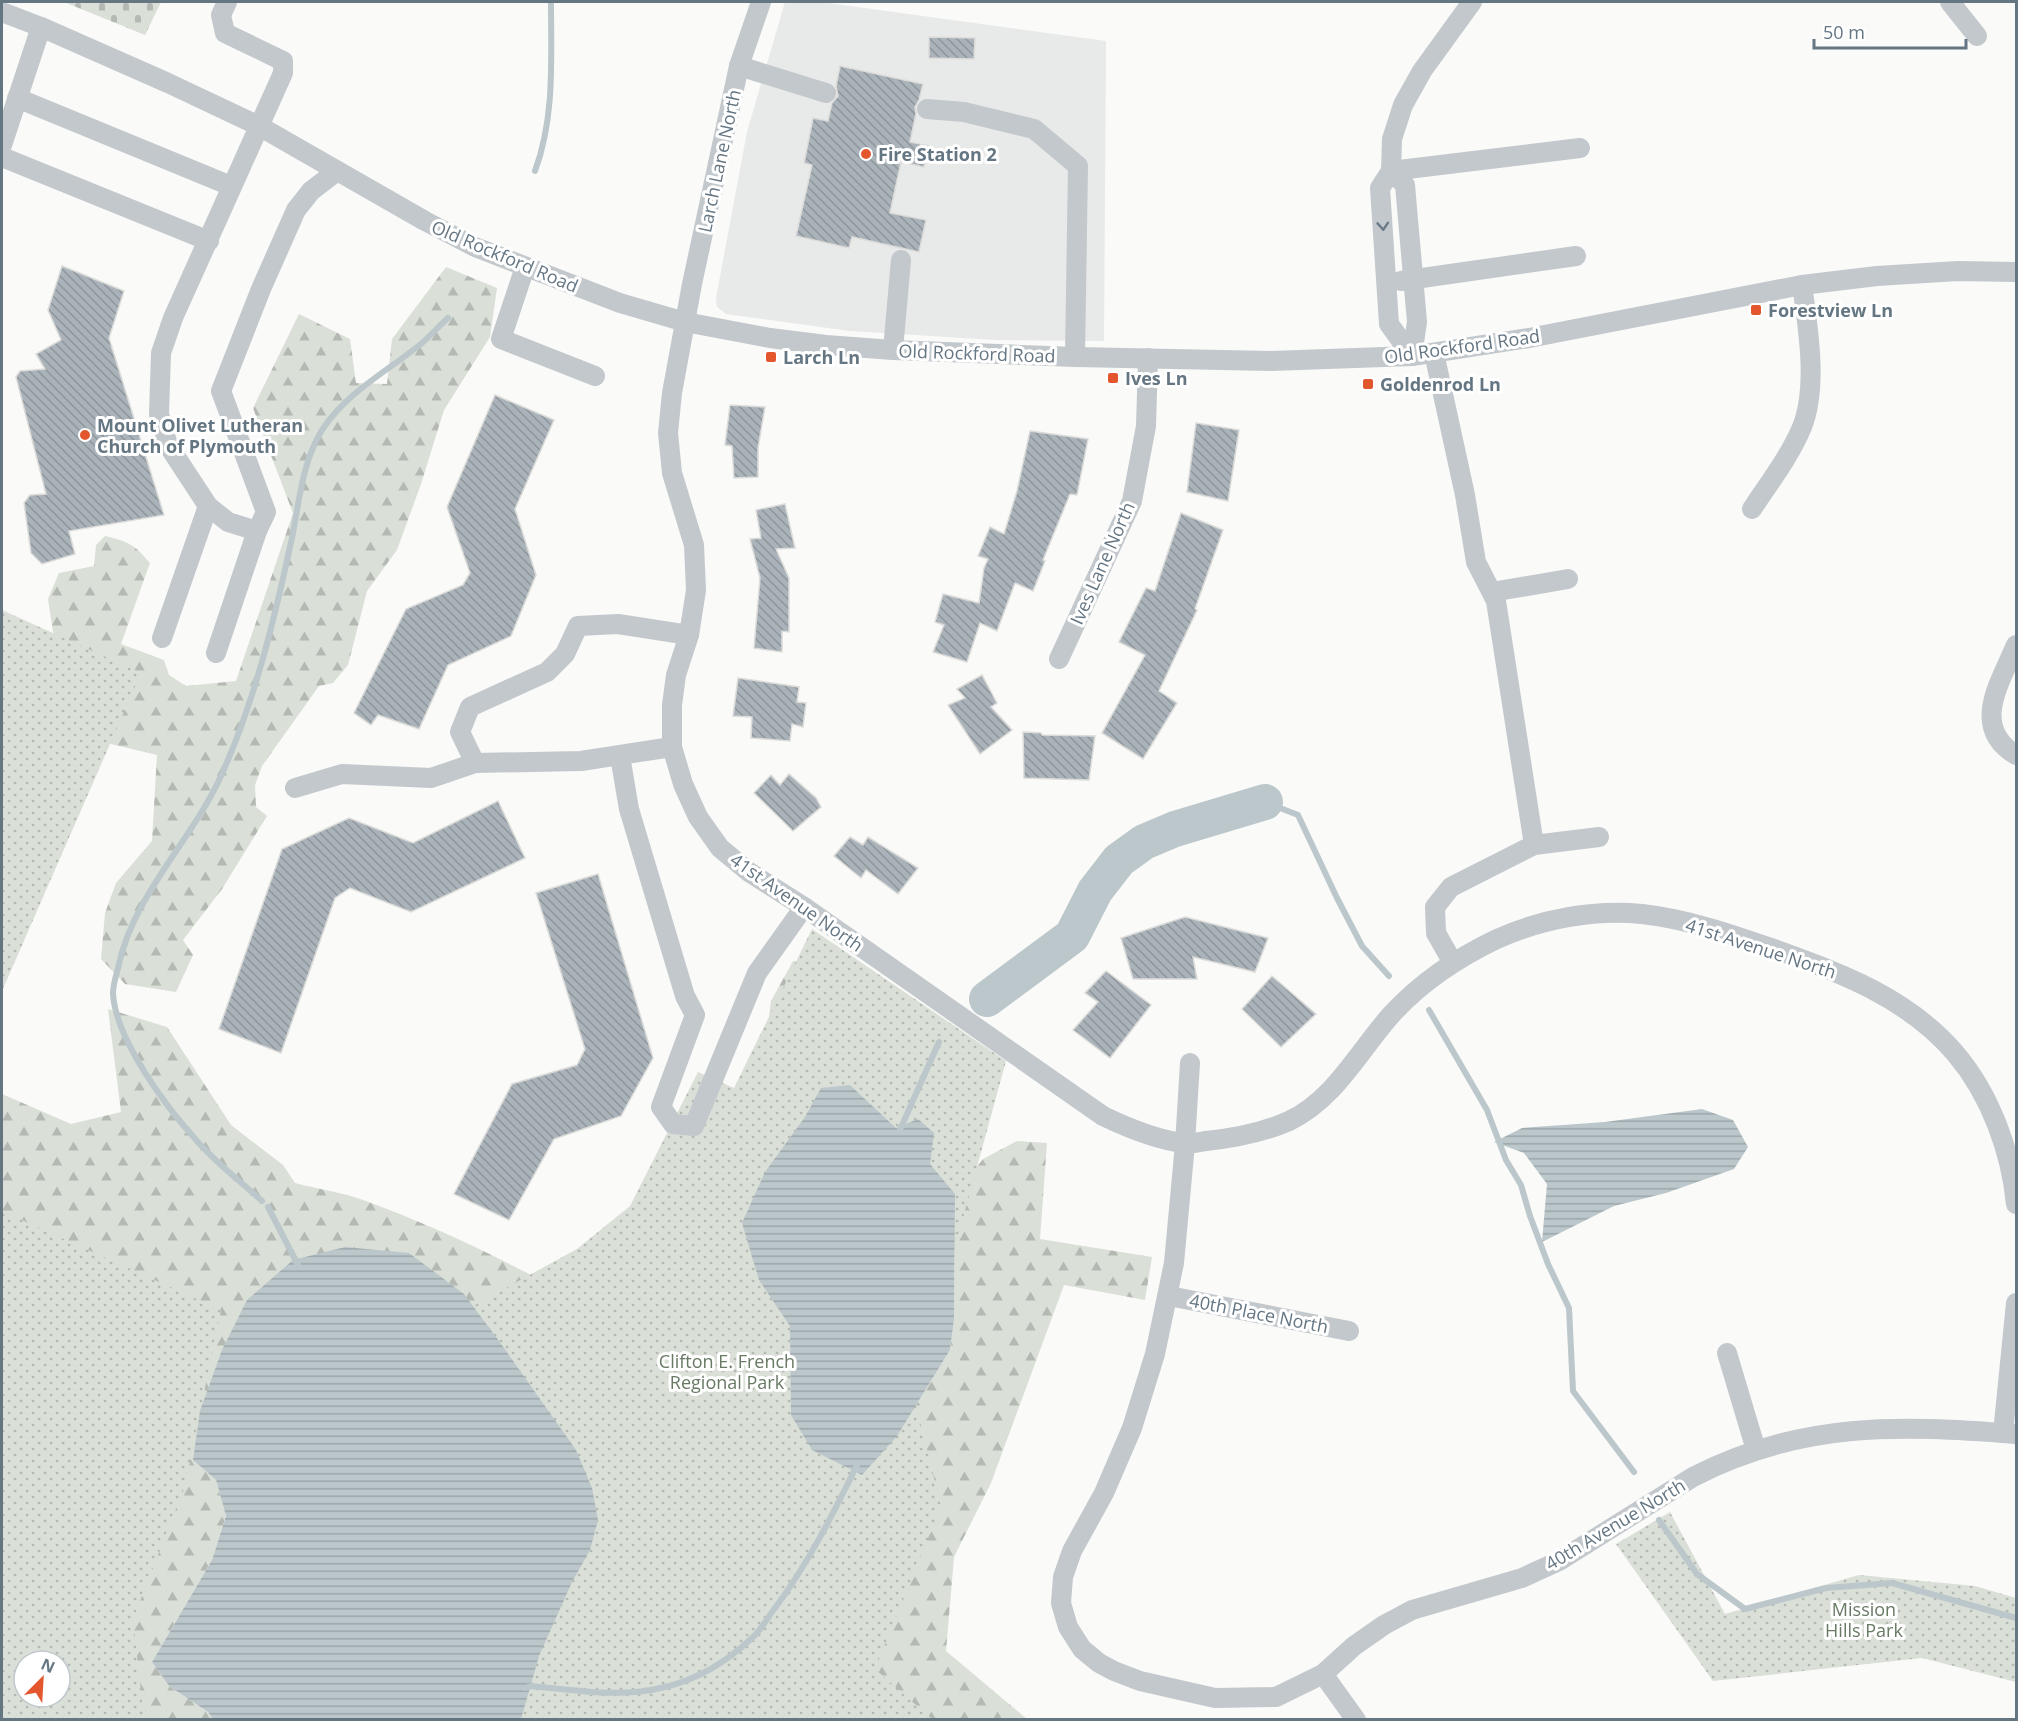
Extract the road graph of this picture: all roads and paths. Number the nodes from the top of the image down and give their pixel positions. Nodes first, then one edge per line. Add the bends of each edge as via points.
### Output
1 (227, 2) edge
2 (761, 2) edge
3 (1472, 2) edge
4 (1950, 2) edge
5 (14, 10) edge
6 (40, 27) junction
7 (1977, 36) dead end
8 (739, 66) junction
9 (826, 93) dead end
10 (17, 98) junction
11 (927, 109) dead end
12 (259, 126) junction
13 (2, 145) edge
14 (1580, 148) dead end
15 (2, 157) edge
16 (337, 171) junction
17 (1391, 171) junction
18 (231, 186) junction
19 (208, 242) junction
20 (1576, 256) dead end
21 (901, 260) dead end
22 (525, 267) junction
23 (2016, 272) edge
24 (1413, 279) junction
25 (1386, 283) junction
26 (1802, 285) junction
27 (685, 322) junction
28 (893, 350) junction
29 (1434, 352) junction
30 (1412, 356) junction
31 (1075, 357) junction
32 (1148, 358) junction
33 (595, 376) dead end
34 (208, 507) junction
35 (1752, 510) dead end
36 (257, 531) junction
37 (1568, 579) dead end
38 (1492, 592) junction
39 (689, 635) junction
40 (162, 638) dead end
41 (2016, 645) edge
42 (216, 653) dead end
43 (1059, 659) dead end
44 (672, 747) junction
45 (2016, 755) edge
46 (621, 756) junction
47 (475, 763) junction
48 (295, 788) dead end
49 (1599, 837) dead end
50 (1534, 845) junction
51 (804, 907) junction
52 (1453, 963) junction
53 (1190, 1063) dead end
54 (2008, 1131) edge
55 (1185, 1144) junction
56 (2016, 1204) edge
57 (1169, 1296) junction
58 (2016, 1303) edge
59 (1349, 1331) dead end
60 (1727, 1353) dead end
61 (2010, 1434) edge
62 (1756, 1450) junction
63 (1323, 1674) junction
64 (1356, 1719) edge

1 - 12 street via 221,15 225,33 283,61 283,73
2 - 8 street, Larch Lane North
3 - 17 street via 1422,71 1403,105 1392,139
4 - 7 street
5 - 6 street, Old Rockford Road
6 - 10 street
6 - 12 street, Old Rockford Road
8 - 9 street
8 - 27 street, Larch Lane North
10 - 13 street
10 - 18 street
11 - 31 street via 963,112 1034,129 1078,166
12 - 16 street, Old Rockford Road
12 - 18 street
14 - 17 street
15 - 19 street
16 - 22 street, Old Rockford Road via 425,222
16 - 36 street via 311,191 296,210 221,391 266,512
17 - 24 street via 1405,185
17 -> 25 street via 1380,188
18 - 19 street
19 - 34 street via 161,353 159,414 168,445
20 - 24 street
21 - 28 street
22 - 27 street, Old Rockford Road via 620,303
22 - 33 street via 501,339
23 - 26 street, Old Rockford Road via 1900,274
24 - 25 street
24 - 30 street via 1417,322
25 - 30 street via 1389,324
26 - 29 street, Old Rockford Road via 1529,338
26 - 35 street via 1810,369 1803,426
27 - 28 street, Old Rockford Road via 770,338
27 - 39 street, 41st Avenue North via 668,434 672,473 694,545 696,590
28 - 31 street, Old Rockford Road
29 - 30 street, Old Rockford Road
29 - 38 street via 1476,562
30 - 32 street, Old Rockford Road via 1271,361
31 - 32 street, Old Rockford Road
32 - 43 street, Ives Lane North via 1146,426 1132,501
34 - 36 street via 228,522
34 - 40 street
36 - 42 street
37 - 38 street
38 - 50 street
39 - 44 street, 41st Avenue North via 676,675
39 - 47 street via 618,624 578,626 565,654 547,672 470,707 460,732
41 - 45 street via 1991,713 1994,732 2003,747
44 - 46 street
44 - 51 street, 41st Avenue North via 682,784 698,817 720,848
46 - 47 street via 581,761
46 - 51 street via 629,809 644,862 685,996 695,1015 661,1107 673,1124 694,1126 757,973
47 - 48 street via 431,778 342,774
49 - 50 street
50 - 52 street via 1451,887 1436,907 1436,933
51 - 55 street, 41st Avenue North via 1103,1116 1137,1132
52 - 54 street, 41st Avenue North via 1498,939 1538,924 1591,914 1641,914 1730,933 1843,974 1885,995 1922,1021 1954,1053
52 - 55 street, 41st Avenue North via 1406,1000 1345,1074 1319,1101 1292,1120 1257,1134
53 - 55 street
54 - 56 street, 41st Avenue North
55 - 57 street, 40th Avenue North
57 - 59 street, 40th Place North
57 - 63 street, 40th Avenue North via 1132,1428 1063,1577 1061,1603 1068,1627 1082,1649 1114,1671 1215,1698 1276,1697
58 - 61 street
60 - 62 street
61 - 62 street, 40th Avenue North via 1912,1427 1860,1430 1807,1436
62 - 63 street, 40th Avenue North via 1693,1477 1559,1561 1522,1578 1412,1610 1354,1646
63 - 64 street

